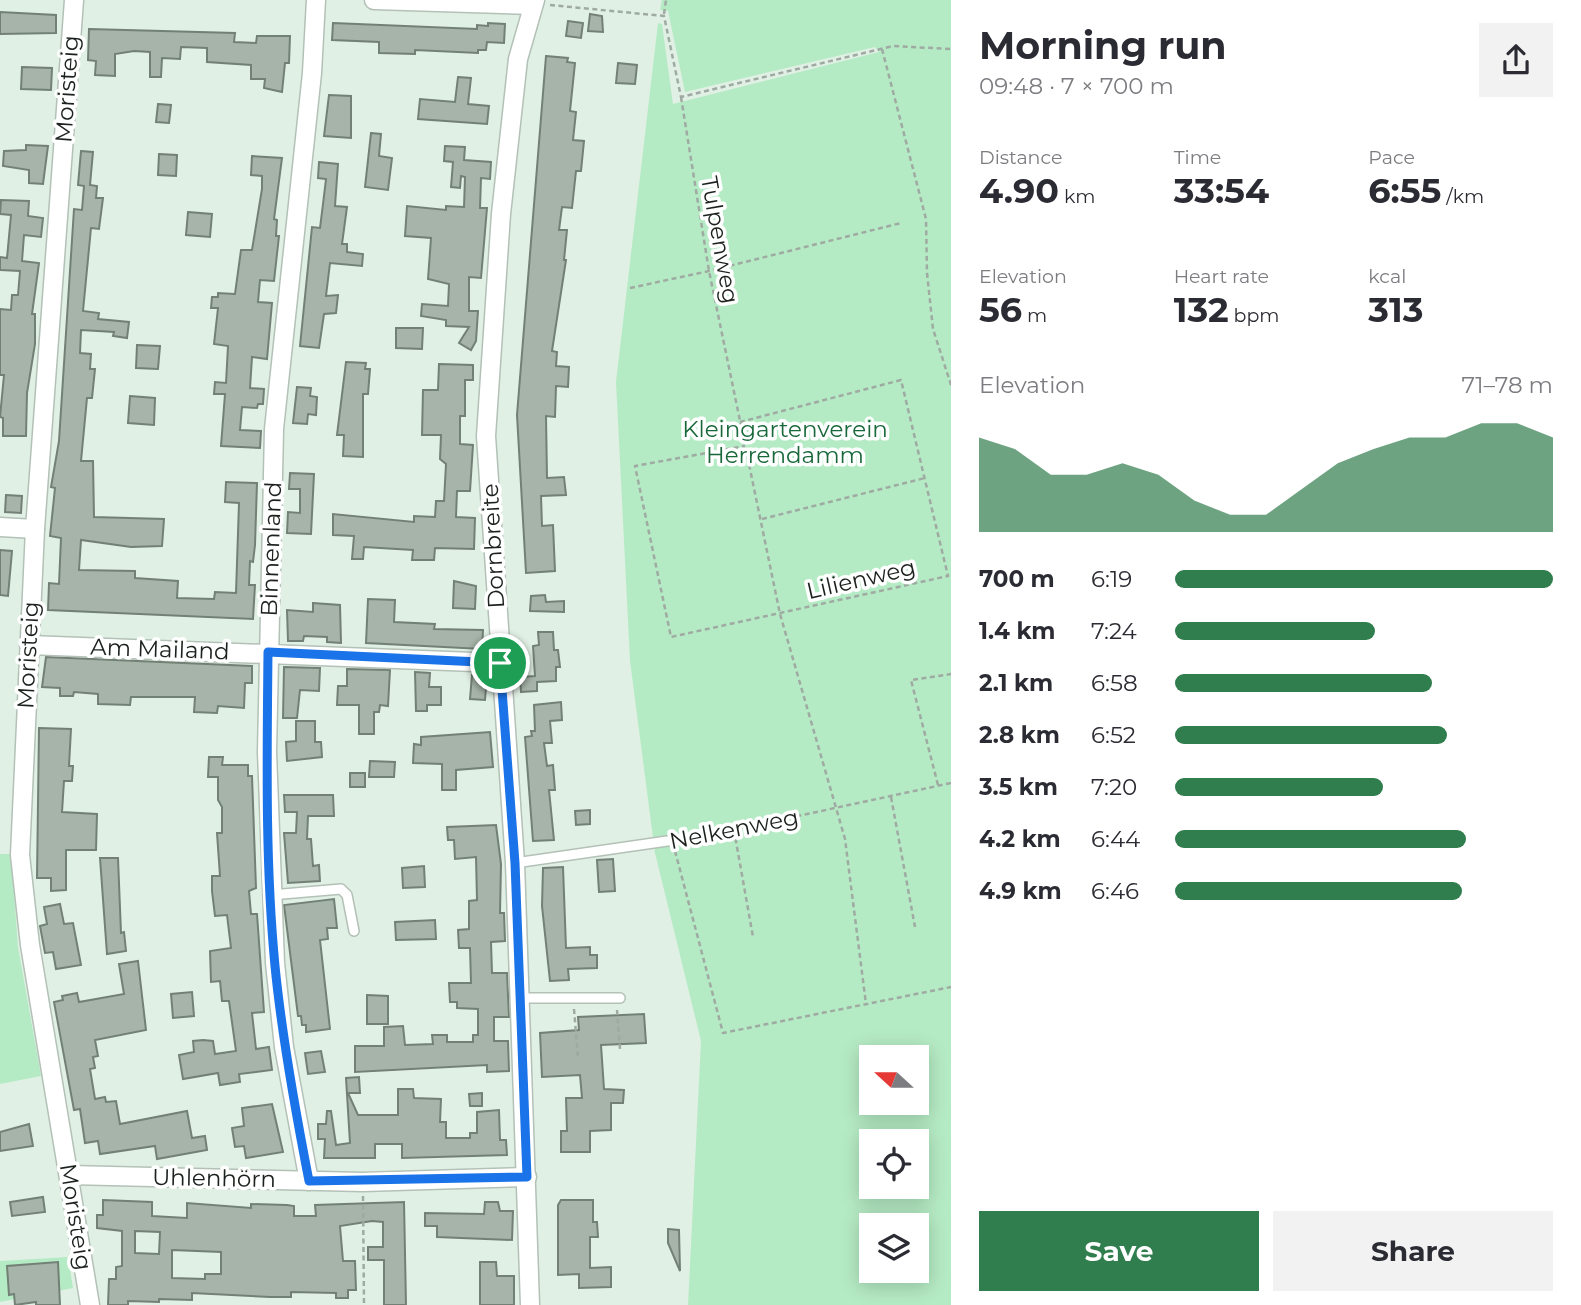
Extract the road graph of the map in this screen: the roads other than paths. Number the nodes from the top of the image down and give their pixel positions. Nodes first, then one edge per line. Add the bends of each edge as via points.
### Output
1 (74, 0) edge
2 (316, 0) edge
3 (374, 0) edge
4 (534, 2) edge
5 (0, 527) edge
6 (35, 529) junction
7 (29, 645) junction
8 (268, 652) junction
9 (500, 663) junction
10 (695, 837) road end
11 (515, 863) junction
12 (271, 895) junction
13 (354, 931) dead end
14 (519, 998) junction
15 (618, 998) road end
16 (69, 1175) junction
17 (527, 1177) junction
18 (309, 1181) junction
19 (90, 1305) edge
20 (530, 1305) edge

1 - 6 street, Moristeig
2 - 8 street, Binnenland via 274,429
3 - 4 street
4 - 9 street, Dornbreite via 518,59 489,364 486,436
5 - 6 street
6 - 7 street, Moristeig
7 - 8 street, Am Mailand
7 - 16 street, Moristeig via 20,855 30,945
8 - 9 street, Am Mailand
8 - 12 street, Binnenland
9 - 11 street, Dornbreite
10 - 11 lane, Nelkenweg
11 - 14 street, Dornbreite
12 - 13 lane via 341,889
12 - 18 street, Binnenland via 284,1046
14 - 15 lane
14 - 17 street, Dornbreite
16 - 18 street, Uhlenhörn
16 - 19 street, Moristeig
17 - 18 street, Uhlenhörn
17 - 20 street, Dornbreite

